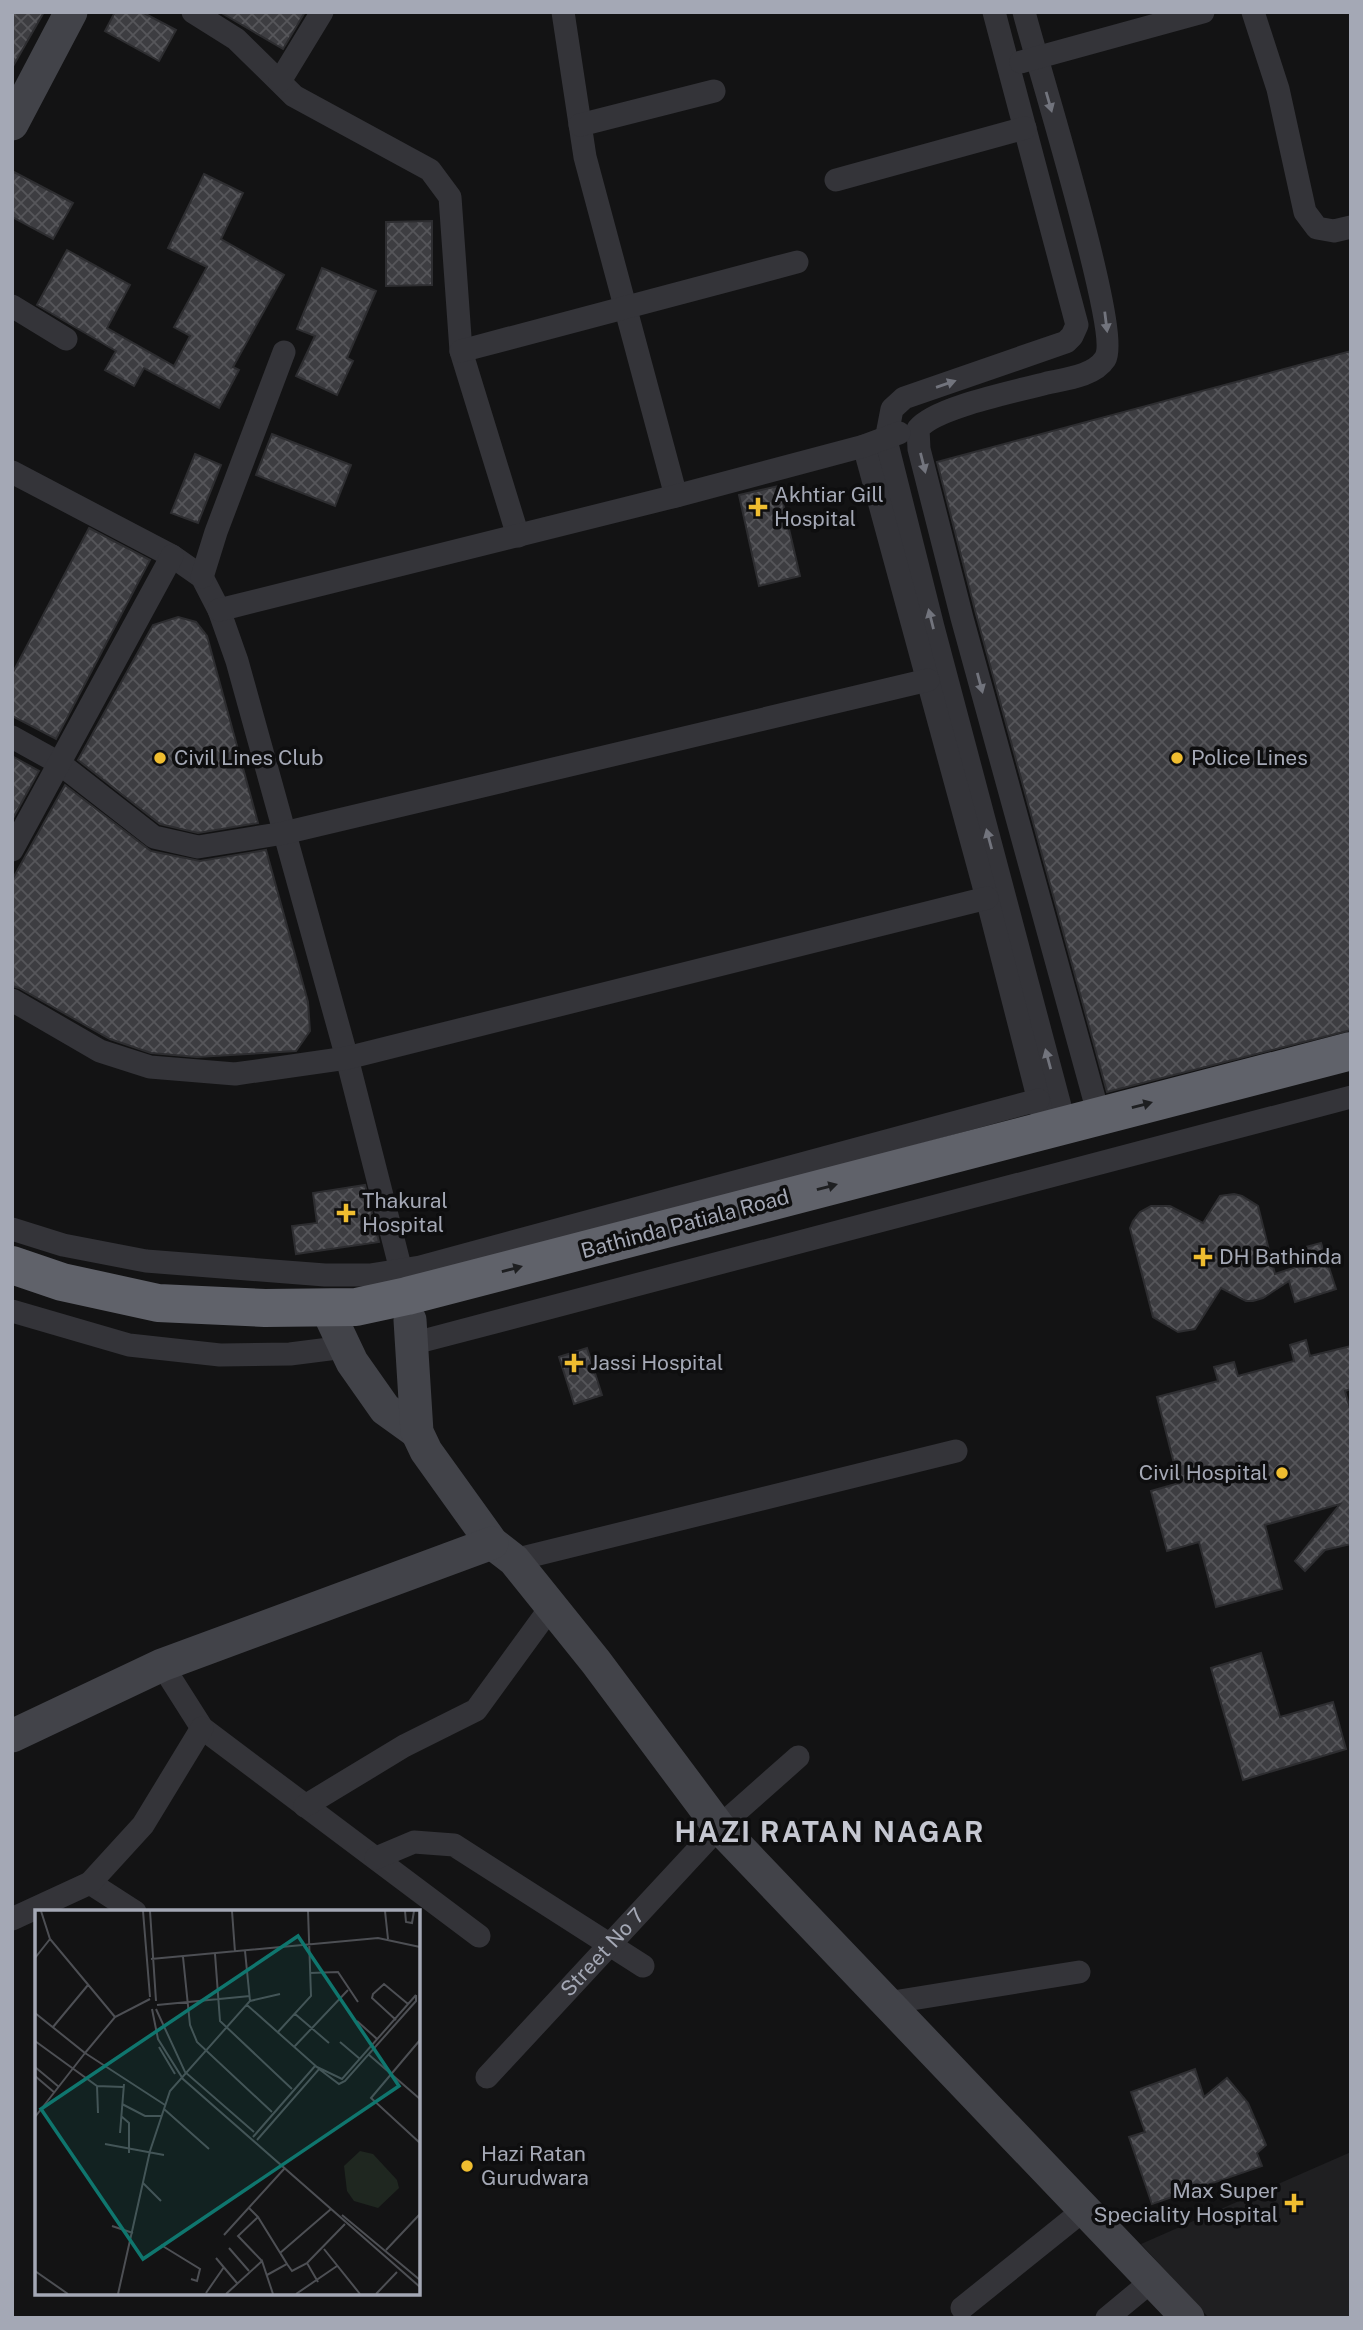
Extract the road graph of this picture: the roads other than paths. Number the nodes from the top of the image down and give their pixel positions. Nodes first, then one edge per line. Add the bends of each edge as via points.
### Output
1 (71, 12) edge
2 (193, 12) edge
3 (322, 12) edge
4 (563, 12) edge
5 (994, 12) edge
6 (1024, 12) edge
7 (1203, 12) edge
8 (1253, 12) edge
9 (1036, 57) junction
10 (1008, 66) junction
11 (279, 81) junction
12 (714, 91) dead end
13 (12, 124) edge
14 (580, 125) junction
15 (1025, 128) junction
16 (836, 180) dead end
17 (1351, 227) edge
18 (797, 262) dead end
19 (12, 306) edge
20 (625, 308) junction
21 (66, 339) dead end
22 (461, 351) junction
23 (284, 352) dead end
24 (918, 429) junction
25 (875, 443) junction
26 (12, 472) edge
27 (676, 496) junction
28 (517, 536) junction
29 (172, 556) junction
30 (202, 577) junction
31 (219, 610) junction
32 (928, 680) junction
33 (12, 737) edge
34 (59, 763) junction
35 (284, 833) junction
36 (12, 850) edge
37 (987, 898) junction
38 (12, 1000) edge
39 (1351, 1051) edge
40 (346, 1058) junction
41 (1351, 1075) edge
42 (1351, 1097) edge
43 (1066, 1108) junction
44 (12, 1228) edge
45 (12, 1265) edge
46 (12, 1289) edge
47 (407, 1308) junction
48 (12, 1311) edge
49 (336, 1328) junction
50 (416, 1432) junction
51 (956, 1451) dead end
52 (503, 1551) junction
53 (551, 1607) junction
54 (162, 1665) junction
55 (202, 1728) junction
56 (12, 1736) edge
57 (798, 1757) dead end
58 (305, 1806) junction
59 (719, 1827) junction
60 (376, 1858) junction
61 (90, 1883) junction
62 (132, 1910) edge
63 (12, 1919) edge
64 (479, 1936) dead end
65 (610, 1945) junction
66 (643, 1966) dead end
67 (1079, 1972) dead end
68 (887, 2003) junction
69 (487, 2077) dead end
70 (1085, 2209) junction
71 (1153, 2280) junction
72 (962, 2308) dead end
73 (1107, 2318) edge
74 (1188, 2318) edge

1 - 13 street
2 - 11 street via 236,39
3 - 11 street
4 - 14 street
5 - 10 street
6 - 9 street
7 - 9 street
8 - 17 street via 1278,89 1305,212 1317,228
9 - 10 street
9 -> 24 street via 1090,246 1106,317 1107,358 1077,376 935,415
10 - 15 street
11 - 22 street via 294,96 430,170 450,197
12 - 14 street
14 - 20 street
15 - 16 street
25 -> 15 street via 892,409 904,398 1066,342 1072,336 1077,325
18 - 20 street
19 - 21 street
20 - 22 street
20 - 27 street
22 - 28 street
23 - 30 street
24 - 25 street
24 -> 43 street
25 - 27 street
25 - 32 street
43 -> 25 street via 933,627
26 - 29 street
27 - 28 street
28 - 31 street
29 - 30 street
29 - 34 street
30 - 31 street
31 - 35 street
32 - 35 street
32 - 37 street
33 - 34 street
34 - 35 street via 154,837 198,847
34 - 36 street
35 - 40 street
37 - 40 street
37 - 43 street
38 - 40 street via 100,1051 150,1068 235,1074
43 -> 39 highway, Bathinda Patiala Road
40 - 47 street
41 - 47 highway via 1052,1156
42 - 47 street
43 - 47 highway, Bathinda Patiala Road
44 - 47 street via 63,1245 146,1261 370,1275
45 - 49 highway via 62,1282 158,1303 265,1308
46 - 49 highway via 53,1303 156,1320
47 - 49 highway
47 - 50 street
48 - 49 street via 129,1345 220,1355 290,1354
49 - 50 street via 352,1362 385,1409
50 - 52 street
51 - 52 street
52 - 53 street
52 - 54 street
53 - 58 street via 476,1710 404,1745
53 - 59 street
54 - 55 street
54 - 56 street
55 - 58 street
55 - 61 street via 144,1825
57 - 59 street, Street No 7
58 - 60 street
59 - 65 street, Street No 7
59 - 68 street
60 - 64 street
60 - 65 street via 414,1842 454,1845
61 - 62 street
61 - 63 street
65 - 66 street
65 - 69 street, Street No 7
67 - 68 street
68 - 70 street
70 - 71 street
70 - 72 street
71 - 73 street
71 - 74 street

